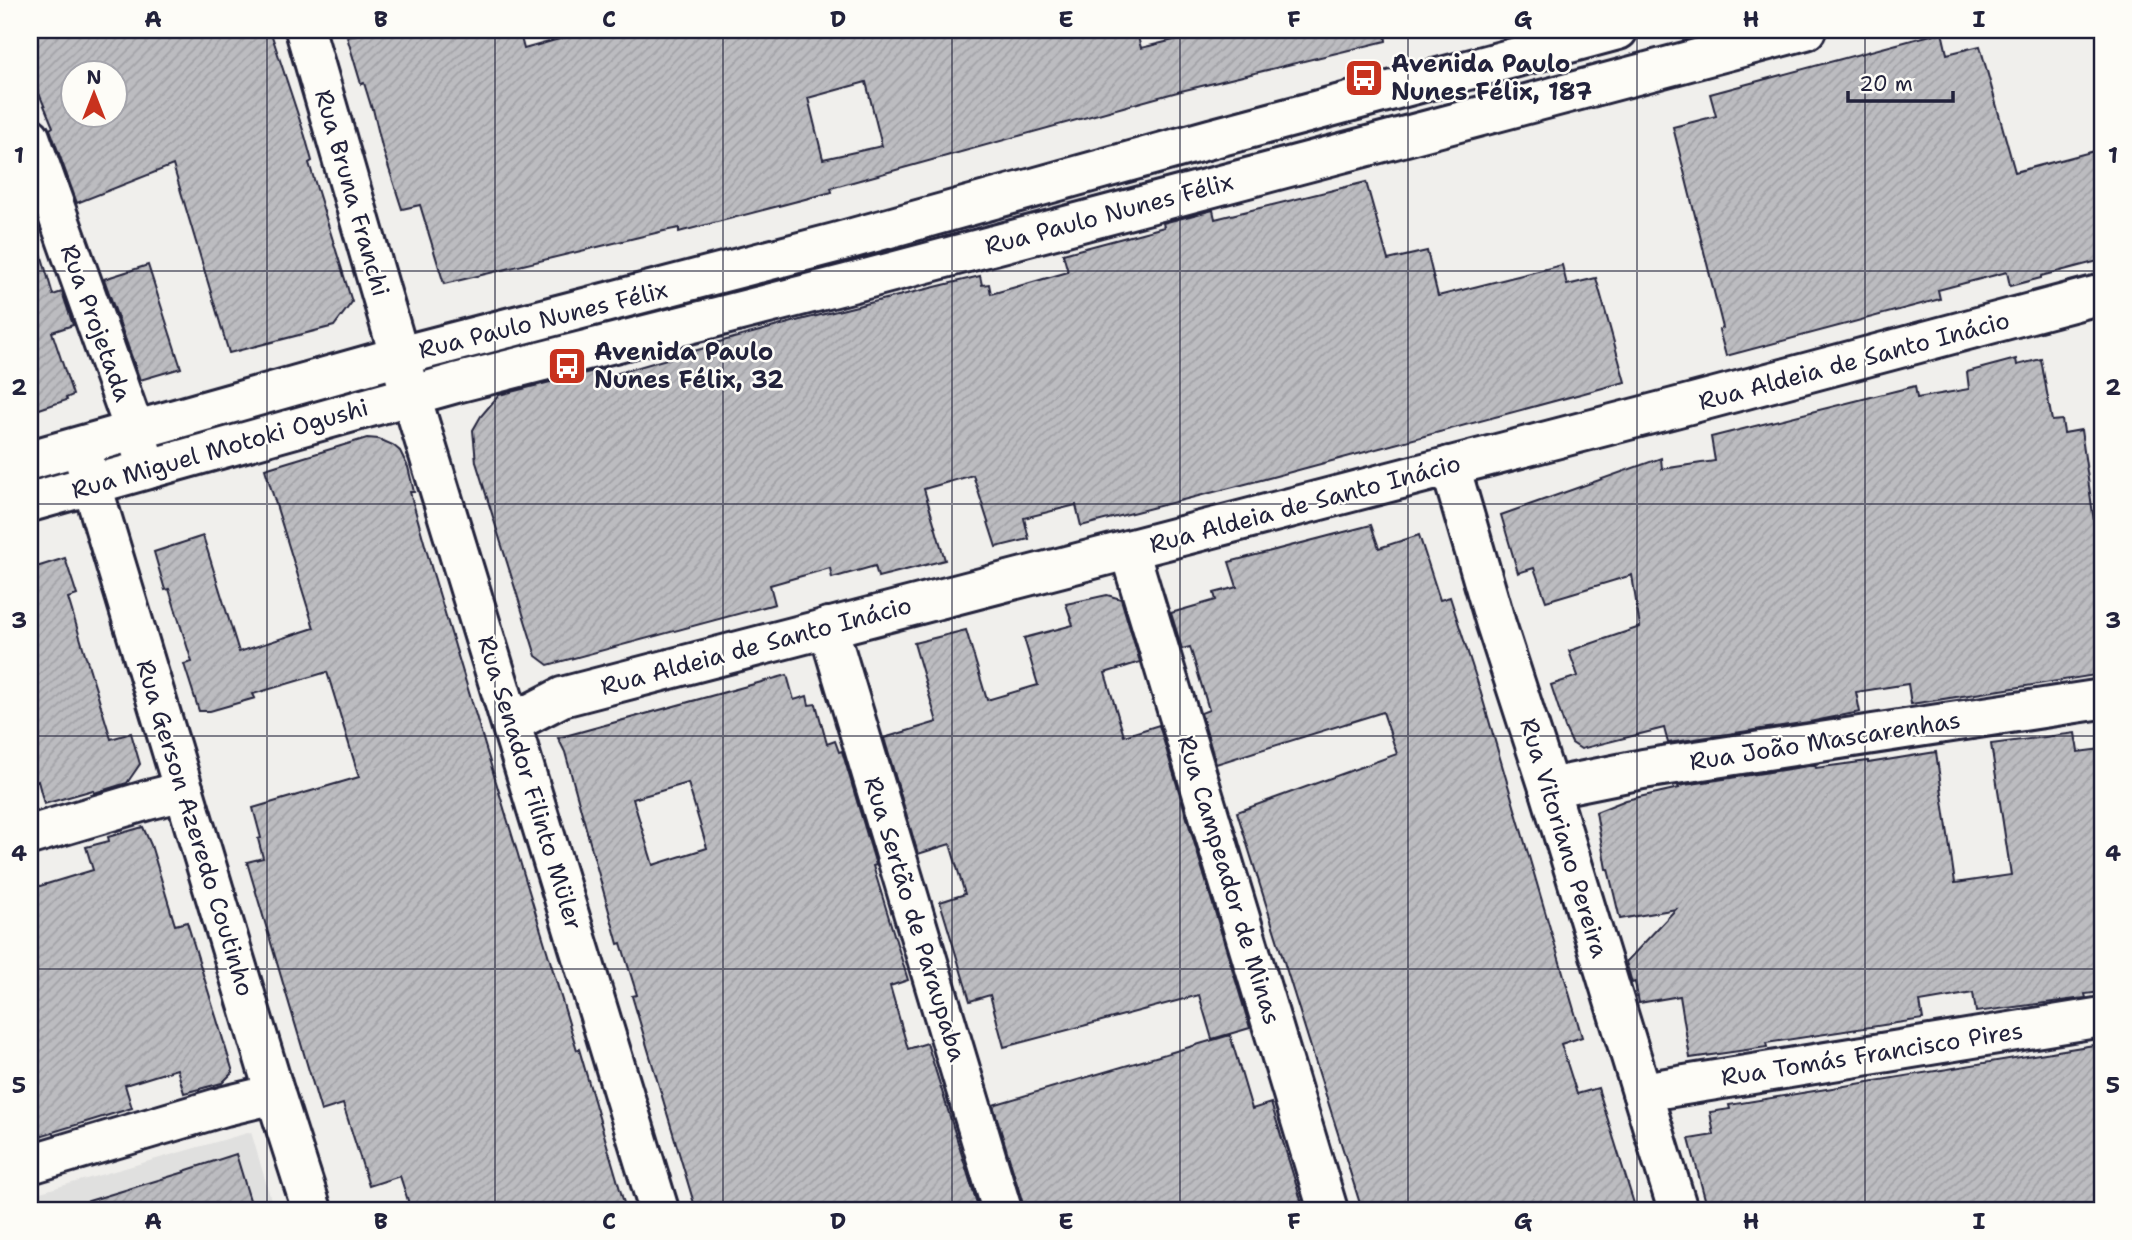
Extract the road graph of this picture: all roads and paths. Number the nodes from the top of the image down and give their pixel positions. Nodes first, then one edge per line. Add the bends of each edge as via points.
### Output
1 (305, 30) edge
2 (1618, 30) edge
3 (1806, 30) edge
4 (30, 136) edge
5 (2102, 295) edge
6 (400, 356) junction
7 (411, 395) junction
8 (134, 431) junction
9 (81, 446) junction
10 (30, 460) edge
11 (1450, 466) junction
12 (148, 469) junction
13 (92, 485) junction
14 (30, 502) edge
15 (1129, 550) junction
16 (828, 627) junction
17 (2102, 699) edge
18 (512, 723) junction
19 (1549, 788) junction
20 (184, 791) junction
21 (30, 835) edge
22 (2102, 1017) edge
23 (1642, 1091) junction
24 (275, 1094) junction
25 (30, 1164) edge
26 (312, 1210) edge
27 (659, 1210) edge
28 (1002, 1210) edge
29 (1328, 1210) edge
30 (1678, 1210) edge

1 - 6 street, Rua Bruna Franchi
2 - 6 street, Rua Paulo Nunes Félix
3 - 7 street, Rua Paulo Nunes Félix
4 - 8 street, Rua Projetada
5 - 11 street, Rua Aldeia de Santo Inácio
6 - 7 street, Rua Senador Filinto Müler
6 - 8 street, Rua Miguel Motoki Ogushi
7 - 12 street, Rua Miguel Motoki Ogushi
7 - 18 street, Rua Senador Filinto Müler
8 - 9 street, Rua Miguel Motoki Ogushi
8 - 12 street, Rua Projetada
9 - 10 street, Rua Miguel Motoki Ogushi
9 - 13 street, Rua Gerson Azeredo Coutinho
11 - 15 street, Rua Aldeia de Santo Inácio
11 - 19 street, Rua Vitoriano Pereira
12 - 13 street, Rua Miguel Motoki Ogushi
13 - 14 street, Rua Miguel Motoki Ogushi
13 - 20 street, Rua Gerson Azeredo Coutinho
15 - 16 street, Rua Aldeia de Santo Inácio
15 - 29 street, Rua Campeador de Minas
16 - 18 street, Rua Aldeia de Santo Inácio via 562,697
16 - 28 street, Rua Sertão de Paraupaba
17 - 19 street, Rua João Mascarenhas via 1643,769
18 - 27 street, Rua Senador Filinto Müler
19 - 23 street, Rua Vitoriano Pereira
20 - 21 street
20 - 24 street, Rua Gerson Azeredo Coutinho
22 - 23 street, Rua Tomás Francisco Pires
23 - 30 street, Rua Vitoriano Pereira
24 - 25 street
24 - 26 street, Rua Gerson Azeredo Coutinho

